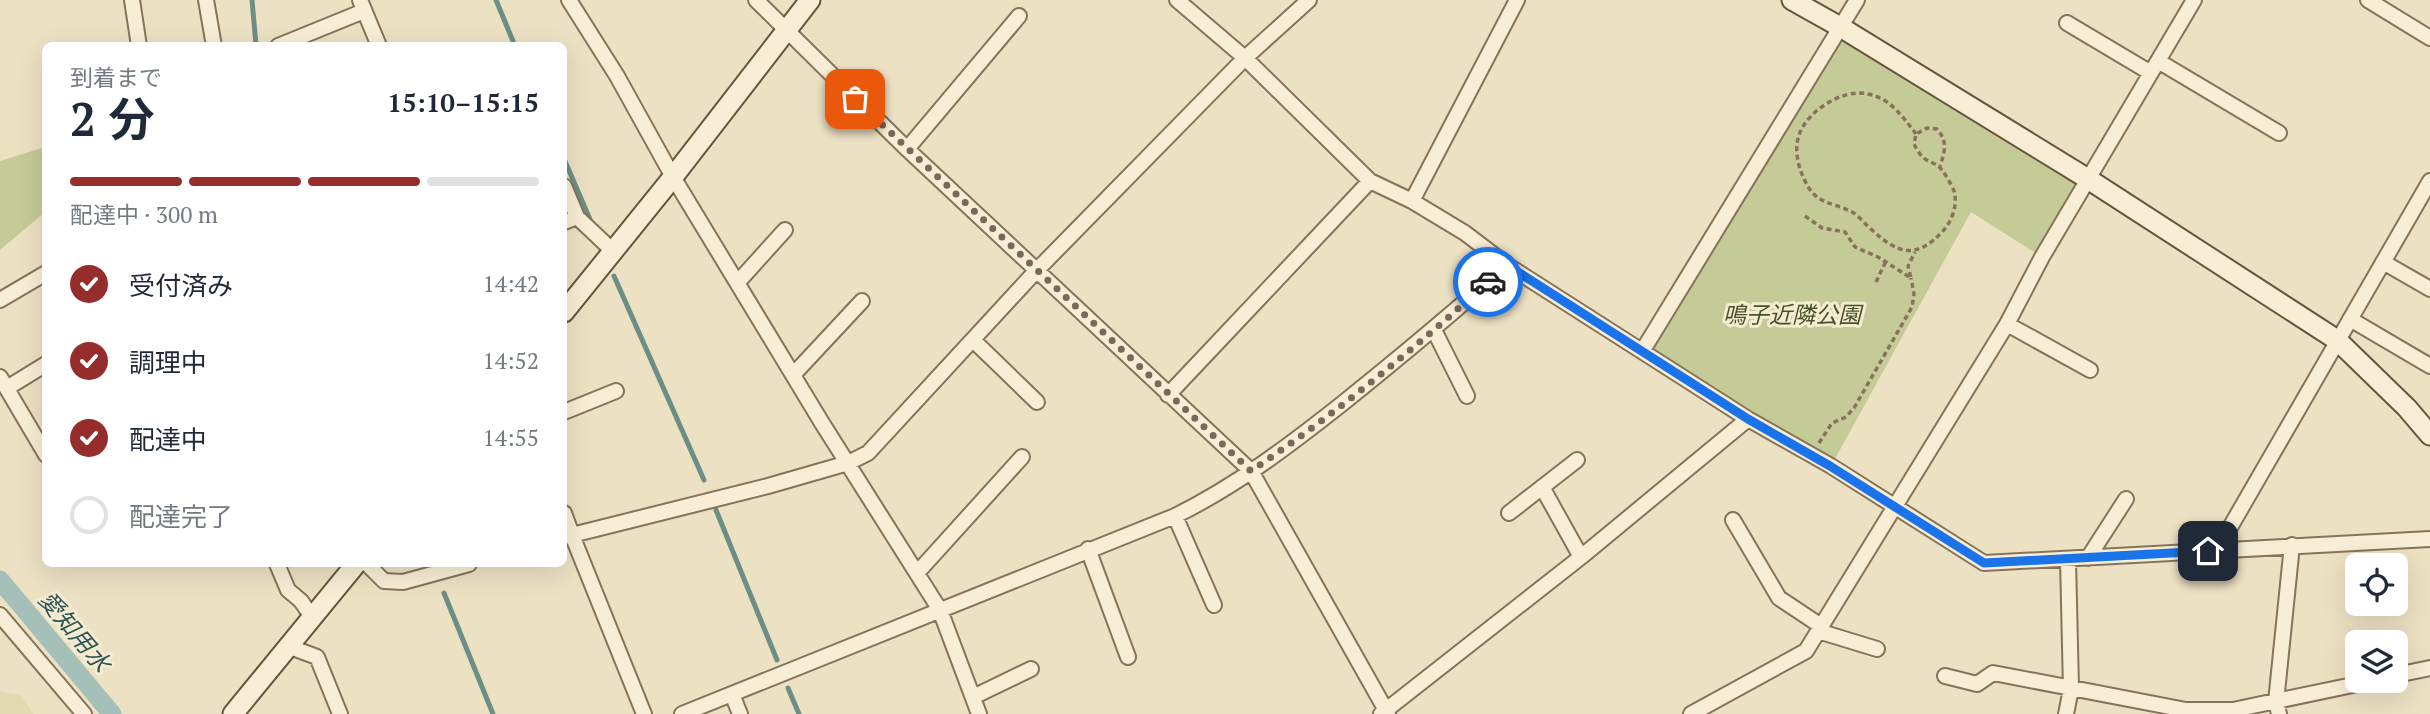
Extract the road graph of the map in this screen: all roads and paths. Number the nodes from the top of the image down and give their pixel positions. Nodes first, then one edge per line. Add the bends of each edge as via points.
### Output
1 (132, 0) edge
2 (206, 0) edge
3 (569, 0) edge
4 (756, 0) edge
5 (810, 0) edge
6 (1309, 0) edge
7 (1517, 0) edge
8 (1792, 0) edge
9 (1857, 0) edge
10 (2194, 0) edge
11 (2368, 0) edge
12 (1187, 3) edge
13 (362, 5) edge
14 (1019, 16) dead end
15 (2067, 23) dead end
16 (1842, 28) junction
17 (786, 31) junction
18 (2430, 38) edge
19 (300, 41) edge
20 (138, 42) edge
21 (213, 42) edge
22 (377, 42) edge
23 (1245, 58) junction
24 (2155, 67) junction
25 (2279, 133) dead end
26 (1916, 134) junction
27 (906, 149) junction
28 (1940, 166) junction
29 (673, 177) junction
30 (2088, 179) junction
31 (1370, 181) junction
32 (2430, 181) edge
33 (1412, 201) junction
34 (1805, 216) dead end
35 (570, 220) edge
36 (785, 230) dead end
37 (613, 251) junction
38 (1915, 252) junction
39 (2383, 262) junction
40 (1885, 263) junction
41 (1507, 265) junction
42 (1036, 271) junction
43 (42, 275) edge
44 (1911, 278) junction
45 (738, 282) junction
46 (1875, 282) dead end
47 (2430, 289) edge
48 (0, 300) edge
49 (862, 301) dead end
50 (567, 308) edge
51 (2350, 319) junction
52 (2007, 324) junction
53 (1434, 330) junction
54 (973, 340) junction
55 (2337, 340) junction
56 (1643, 350) junction
57 (42, 366) edge
58 (2430, 366) edge
59 (2090, 370) dead end
60 (793, 375) junction
61 (3, 383) edge
62 (616, 391) dead end
63 (1168, 395) junction
64 (1467, 396) dead end
65 (1037, 402) dead end
66 (567, 411) edge
67 (1748, 419) junction
68 (2430, 435) edge
69 (42, 448) edge
70 (1811, 456) junction
71 (1022, 457) dead end
72 (1577, 460) dead end
73 (848, 463) junction
74 (1251, 471) junction
75 (1542, 487) junction
76 (2126, 499) dead end
77 (1895, 507) junction
78 (1509, 513) dead end
79 (1175, 516) junction
80 (1733, 520) dead end
81 (568, 536) edge
82 (2430, 539) edge
83 (2292, 545) junction
84 (1088, 549) junction
85 (2217, 550) junction
86 (1581, 557) junction
87 (2088, 558) junction
88 (2068, 559) junction
89 (278, 567) edge
90 (354, 567) edge
91 (370, 567) edge
92 (458, 567) edge
93 (917, 573) junction
94 (1213, 605) dead end
95 (940, 610) junction
96 (0, 615) edge
97 (312, 617) junction
98 (1820, 628) junction
99 (290, 647) junction
100 (1877, 649) dead end
101 (1128, 657) dead end
102 (2430, 668) edge
103 (1031, 669) dead end
104 (2408, 673) edge
105 (1945, 676) dead end
106 (2071, 689) junction
107 (2345, 689) edge
108 (732, 694) junction
109 (973, 697) junction
110 (2277, 708) edge
111 (1385, 712) edge
112 (84, 714) edge
113 (233, 714) edge
114 (340, 714) edge
115 (644, 714) edge
116 (682, 714) edge
117 (740, 714) edge
118 (979, 714) edge
119 (1691, 714) edge
120 (2066, 714) edge

1 - 20 street
2 - 21 street
3 - 29 street
4 - 17 street
5 - 17 street
6 - 23 street
7 - 33 street
8 - 16 street
9 - 16 street
10 - 24 street
11 - 18 street
12 - 23 street
13 - 19 street
13 - 22 street
14 - 27 street
15 - 24 street
16 - 30 street
16 - 56 street
17 - 27 street
17 - 29 street
23 - 31 street
23 - 42 street
24 - 25 street
24 - 30 street
26 - 28 path via 1914,144 1923,158
26 - 28 path via 1927,128 1937,129 1943,136 1946,144
26 - 38 path via 1884,100 1867,93 1848,94 1812,115 1799,134 1796,157 1806,184 1821,201 1853,213 1891,247
27 - 42 street
28 - 38 path via 1954,192 1954,211 1948,226 1931,244
29 - 37 street
29 - 45 street
30 - 52 street
30 - 55 street
31 - 33 street
31 - 63 street
32 - 39 street
33 - 41 street
34 - 40 path via 1822,228 1845,232 1855,247
35 - 37 street
36 - 45 street
37 - 50 street
38 - 44 path via 1908,266
39 - 47 street
39 - 51 street
40 - 44 path
40 - 46 path
41 - 53 street
41 - 56 street
42 - 54 street
42 - 63 street
43 - 48 street
44 - 70 path via 1912,307 1854,408 1832,423
45 - 60 street
49 - 60 street
51 - 55 street
51 - 58 street
52 - 59 street
52 - 77 street
53 - 64 street
53 - 74 street
54 - 65 street
54 - 73 street via 868,453
55 - 68 street
55 - 85 street
56 - 67 street
57 - 61 street
60 - 73 street
61 - 69 street
62 - 66 street
63 - 74 street
67 - 70 street
67 - 86 street
70 - 77 street
71 - 93 street
72 - 75 street
73 - 81 street
73 - 93 street
74 - 79 street
74 - 111 street
75 - 78 street
75 - 86 street
76 - 87 street
77 - 88 street via 1984,563
77 - 98 street
79 - 84 street
79 - 94 street
80 - 98 street via 1779,598
81 - 115 street
82 - 83 street
83 - 85 street
83 - 110 street
84 - 95 street
84 - 101 street
85 - 87 street
86 - 111 street
87 - 88 street
88 - 106 street
89 - 97 street via 288,590
90 - 97 street
91 - 92 street via 384,581 403,582
93 - 95 street
95 - 108 street
95 - 109 street
96 - 112 street
97 - 99 street
98 - 100 street
98 - 119 street via 1806,651
99 - 113 street
99 - 114 street via 317,657
102 - 104 street
103 - 109 street
105 - 106 street via 1977,684 1993,673
106 - 110 street via 2186,710
106 - 120 street
107 - 110 street
108 - 116 street
108 - 117 street
109 - 118 street

